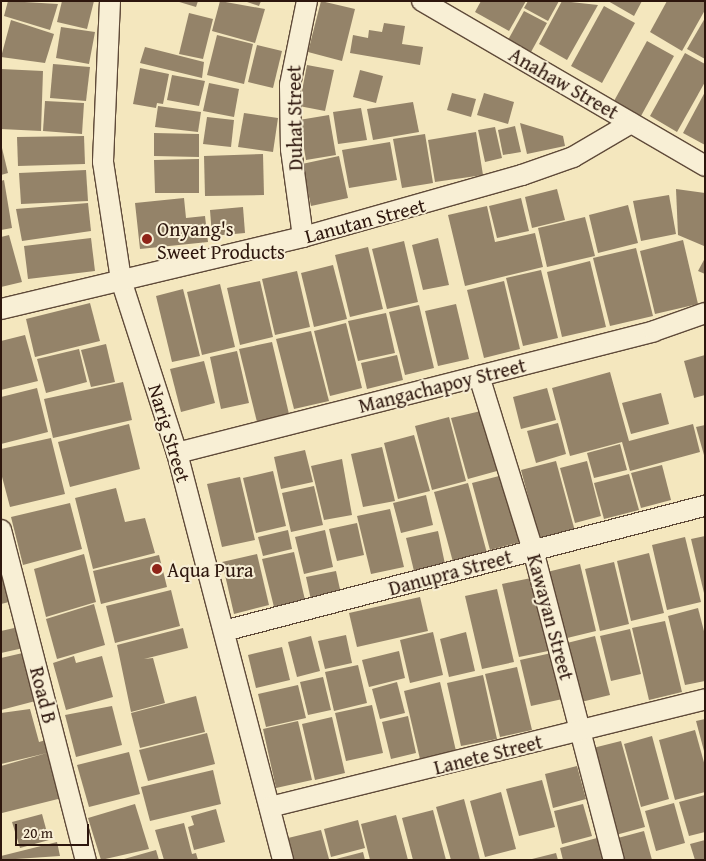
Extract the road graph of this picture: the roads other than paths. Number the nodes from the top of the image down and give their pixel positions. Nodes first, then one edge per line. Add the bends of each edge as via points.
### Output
1 (110, 1) edge
2 (307, 1) edge
3 (422, 1) edge
4 (631, 123) junction
5 (705, 166) edge
6 (303, 237) junction
7 (121, 280) junction
8 (1, 309) edge
9 (705, 313) edge
10 (479, 376) junction
11 (177, 453) junction
12 (705, 506) edge
13 (1, 530) edge
14 (533, 550) junction
15 (224, 631) junction
16 (705, 699) edge
17 (581, 732) junction
18 (270, 807) junction
19 (86, 860) edge
20 (283, 860) edge
21 (614, 860) edge

1 - 7 street, Narig Street via 103,162
2 - 6 street, Duhat Street via 290,85 291,149
3 - 4 street, Anahaw Street
4 - 5 street, Anahaw Street
4 - 6 street, Lanutan Street via 572,157 530,172
6 - 7 street, Lanutan Street
7 - 8 street, Lanutan Street
7 - 11 street, Narig Street
9 - 10 street, Mangachapoy Street
10 - 11 street, Mangachapoy Street
10 - 14 street, Kawayan Street
11 - 15 street, Narig Street
12 - 14 street, Danupra Street
13 - 19 street, Road B
14 - 15 street, Danupra Street
14 - 17 street, Kawayan Street
15 - 18 street, Narig Street
16 - 17 street, Lanete Street
17 - 18 street, Lanete Street
17 - 21 street, Kawayan Street
18 - 20 street, Narig Street

